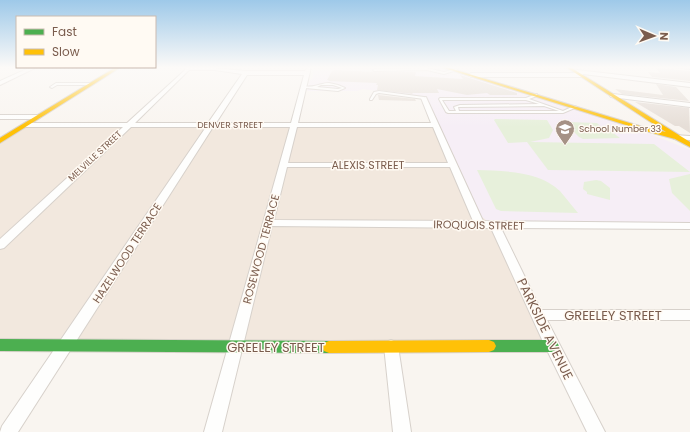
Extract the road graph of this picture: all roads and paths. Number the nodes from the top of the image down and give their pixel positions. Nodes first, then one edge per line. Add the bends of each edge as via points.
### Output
1 (86, 87) edge
2 (168, 87) edge
3 (236, 87) edge
4 (310, 87) edge
5 (311, 87) edge
6 (340, 87) edge
7 (509, 87) edge
8 (600, 87) edge
9 (536, 96) junction
10 (614, 96) junction
11 (424, 98) joint
12 (370, 99) dead end
13 (527, 99) junction
14 (546, 105) junction
15 (690, 105) edge
16 (575, 107) junction
17 (458, 112) junction
18 (565, 112) junction
19 (0, 117) edge
20 (38, 117) junction
21 (25, 125) junction
22 (129, 125) junction
23 (294, 125) junction
24 (435, 125) junction
25 (212, 126) junction
26 (644, 129) junction
27 (677, 136) junction
28 (690, 138) edge
29 (0, 141) edge
30 (690, 145) edge
31 (690, 149) edge
32 (284, 165) junction
33 (452, 165) junction
34 (268, 223) junction
35 (479, 224) junction
36 (494, 226) junction
37 (690, 226) edge
38 (0, 245) edge
39 (537, 314) junction
40 (690, 315) edge
41 (67, 344) junction
42 (0, 345) edge
43 (391, 346) junction
44 (552, 346) junction
45 (235, 347) junction
46 (8, 432) edge
47 (213, 432) edge
48 (402, 432) edge
49 (596, 432) edge

1 - 20 street
2 - 22 street, MELVILLE STREET
3 - 25 street, HAZELWOOD TERRACE
4 - 23 street, ROSEWOOD TERRACE
5 - 6 lane via 338,90 344,88
7 - 9 street
8 - 10 street
9 - 13 lane
9 - 16 street
10 - 15 street
10 - 27 street
11 - 12 lane via 379,92
11 - 24 street
13 - 14 lane
13 - 17 lane via 440,99 448,112
14 - 17 lane via 460,106 456,107
14 - 18 lane
16 - 18 lane
16 - 26 street
17 - 18 lane
19 - 20 street
20 - 21 street
21 - 22 street, DENVER STREET
21 - 29 street
22 - 25 street, DENVER STREET
22 - 38 street, MELVILLE STREET
23 - 24 street, DENVER STREET
23 - 25 street, DENVER STREET
23 - 32 street, ROSEWOOD TERRACE
24 - 33 street
25 - 41 street, HAZELWOOD TERRACE
26 - 27 street
26 - 31 street
27 - 28 street
27 - 30 street
32 - 33 street, ALEXIS STREET
32 - 34 street, ROSEWOOD TERRACE
33 - 35 street
34 - 35 street, IROQUOIS STREET
34 - 45 street, ROSEWOOD TERRACE
35 - 36 street, IROQUOIS STREET
36 - 37 street, IROQUOIS STREET
36 - 39 street, PARKSIDE AVENUE
39 - 40 street, GREELEY STREET
39 - 44 street, PARKSIDE AVENUE
41 - 42 street, GREELEY STREET
41 - 45 street, GREELEY STREET
41 - 46 street, HAZELWOOD TERRACE
43 - 44 street, GREELEY STREET
43 - 45 street, GREELEY STREET
43 - 48 street
44 - 49 street, PARKSIDE AVENUE
45 - 47 street, ROSEWOOD TERRACE

